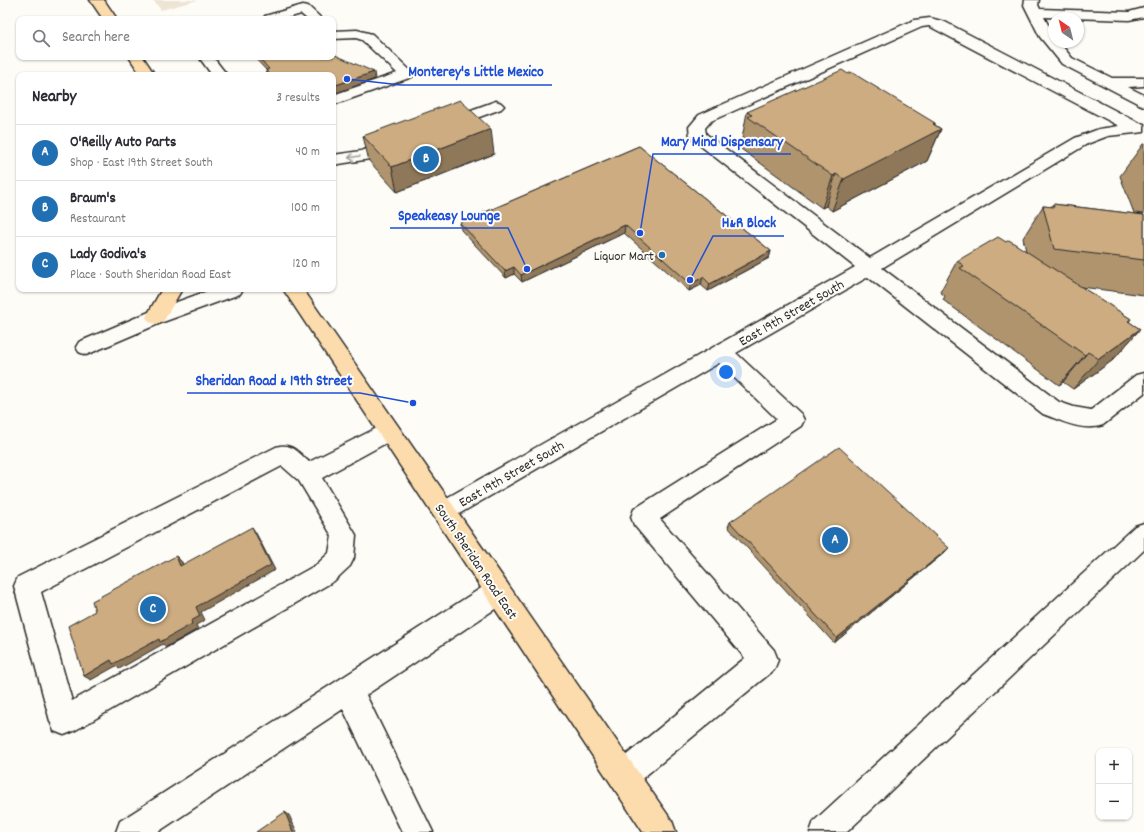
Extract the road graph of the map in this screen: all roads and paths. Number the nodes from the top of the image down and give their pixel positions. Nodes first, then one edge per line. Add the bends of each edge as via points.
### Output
1 (97, 0) edge
2 (1082, 0) edge
3 (1140, 0) edge
4 (300, 5) edge
5 (1144, 5) edge
6 (1034, 6) edge
7 (1144, 12) edge
8 (1094, 15) junction
9 (108, 16) edge
10 (276, 16) edge
11 (312, 16) edge
12 (336, 35) edge
13 (139, 60) edge
14 (208, 60) edge
15 (146, 72) edge
16 (218, 72) edge
17 (1144, 82) edge
18 (1109, 84) junction
19 (336, 99) edge
20 (1144, 102) edge
21 (496, 106) dead end
22 (1139, 128) edge
23 (430, 131) edge
24 (408, 139) edge
25 (336, 160) edge
26 (868, 268) junction
27 (170, 292) edge
28 (225, 292) edge
29 (295, 292) edge
30 (156, 317) junction
31 (86, 347) dead end
32 (721, 352) junction
33 (1144, 381) edge
34 (389, 432) junction
35 (307, 474) junction
36 (444, 512) junction
37 (1144, 534) edge
38 (498, 592) junction
39 (349, 691) junction
40 (623, 776) junction
41 (131, 832) edge
42 (418, 832) edge
43 (661, 832) edge
44 (825, 832) edge

1 - 9 main road
2 - 8 street
3 - 5 street
4 - 10 street
4 - 11 street
6 - 8 street
6 - 18 street via 1047,36 1067,61
7 - 8 street via 1130,16
12 - 19 street via 357,34 367,37 407,74
13 - 15 main road
14 - 16 street
17 - 18 street
18 - 20 street
21 - 23 street
22 - 26 street, East 19th Street South via 1105,132 1081,141
22 - 26 street via 930,22 919,23 705,118 697,126 698,136
24 -> 25 street via 364,155
26 - 32 street, East 19th Street South
26 - 33 street via 1051,408 1095,420
27 - 30 main road
28 - 30 street
29 - 34 main road, South Sheridan Road East
30 - 31 street
32 - 36 street, East 19th Street South
32 - 40 street via 794,420 643,517 764,660
34 - 35 street
34 - 36 main road, South Sheridan Road East
35 - 35 street via 344,535 341,558 325,573 64,721 27,586 284,454
36 - 38 main road, South Sheridan Road East
37 - 44 street
38 - 39 street
38 - 40 main road, South Sheridan Road East
39 - 41 street
39 - 42 street
40 - 43 main road, South Sheridan Road East

